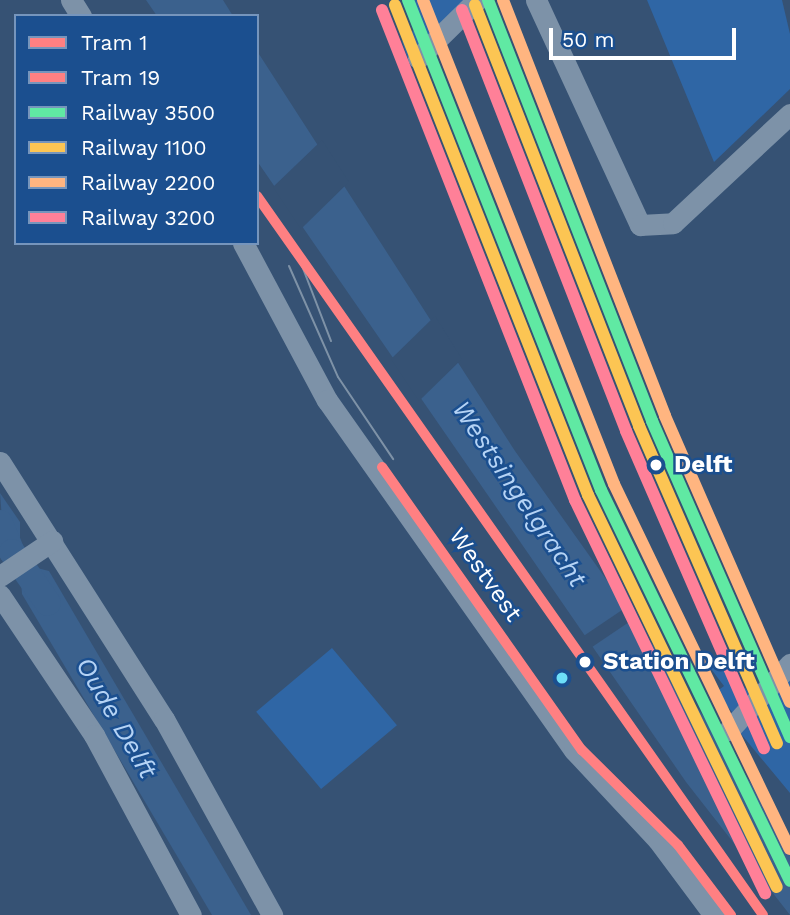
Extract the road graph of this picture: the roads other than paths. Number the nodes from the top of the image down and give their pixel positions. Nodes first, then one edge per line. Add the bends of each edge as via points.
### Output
1 (477, 0) edge
2 (536, 0) edge
3 (418, 58) dead end
4 (790, 114) edge
5 (244, 245) edge
6 (0, 462) edge
7 (52, 541) junction
8 (14, 568) edge
9 (0, 596) edge
10 (779, 671) edge
11 (729, 730) dead end
12 (191, 915) edge
13 (272, 915) edge
14 (714, 915) edge

1 - 3 street
2 - 4 street via 640,225 673,223
5 - 14 street, Westvest via 327,400 574,750 658,840
6 - 7 street
7 - 8 street
7 - 13 street via 164,719
9 - 12 street via 94,735
10 - 11 street

